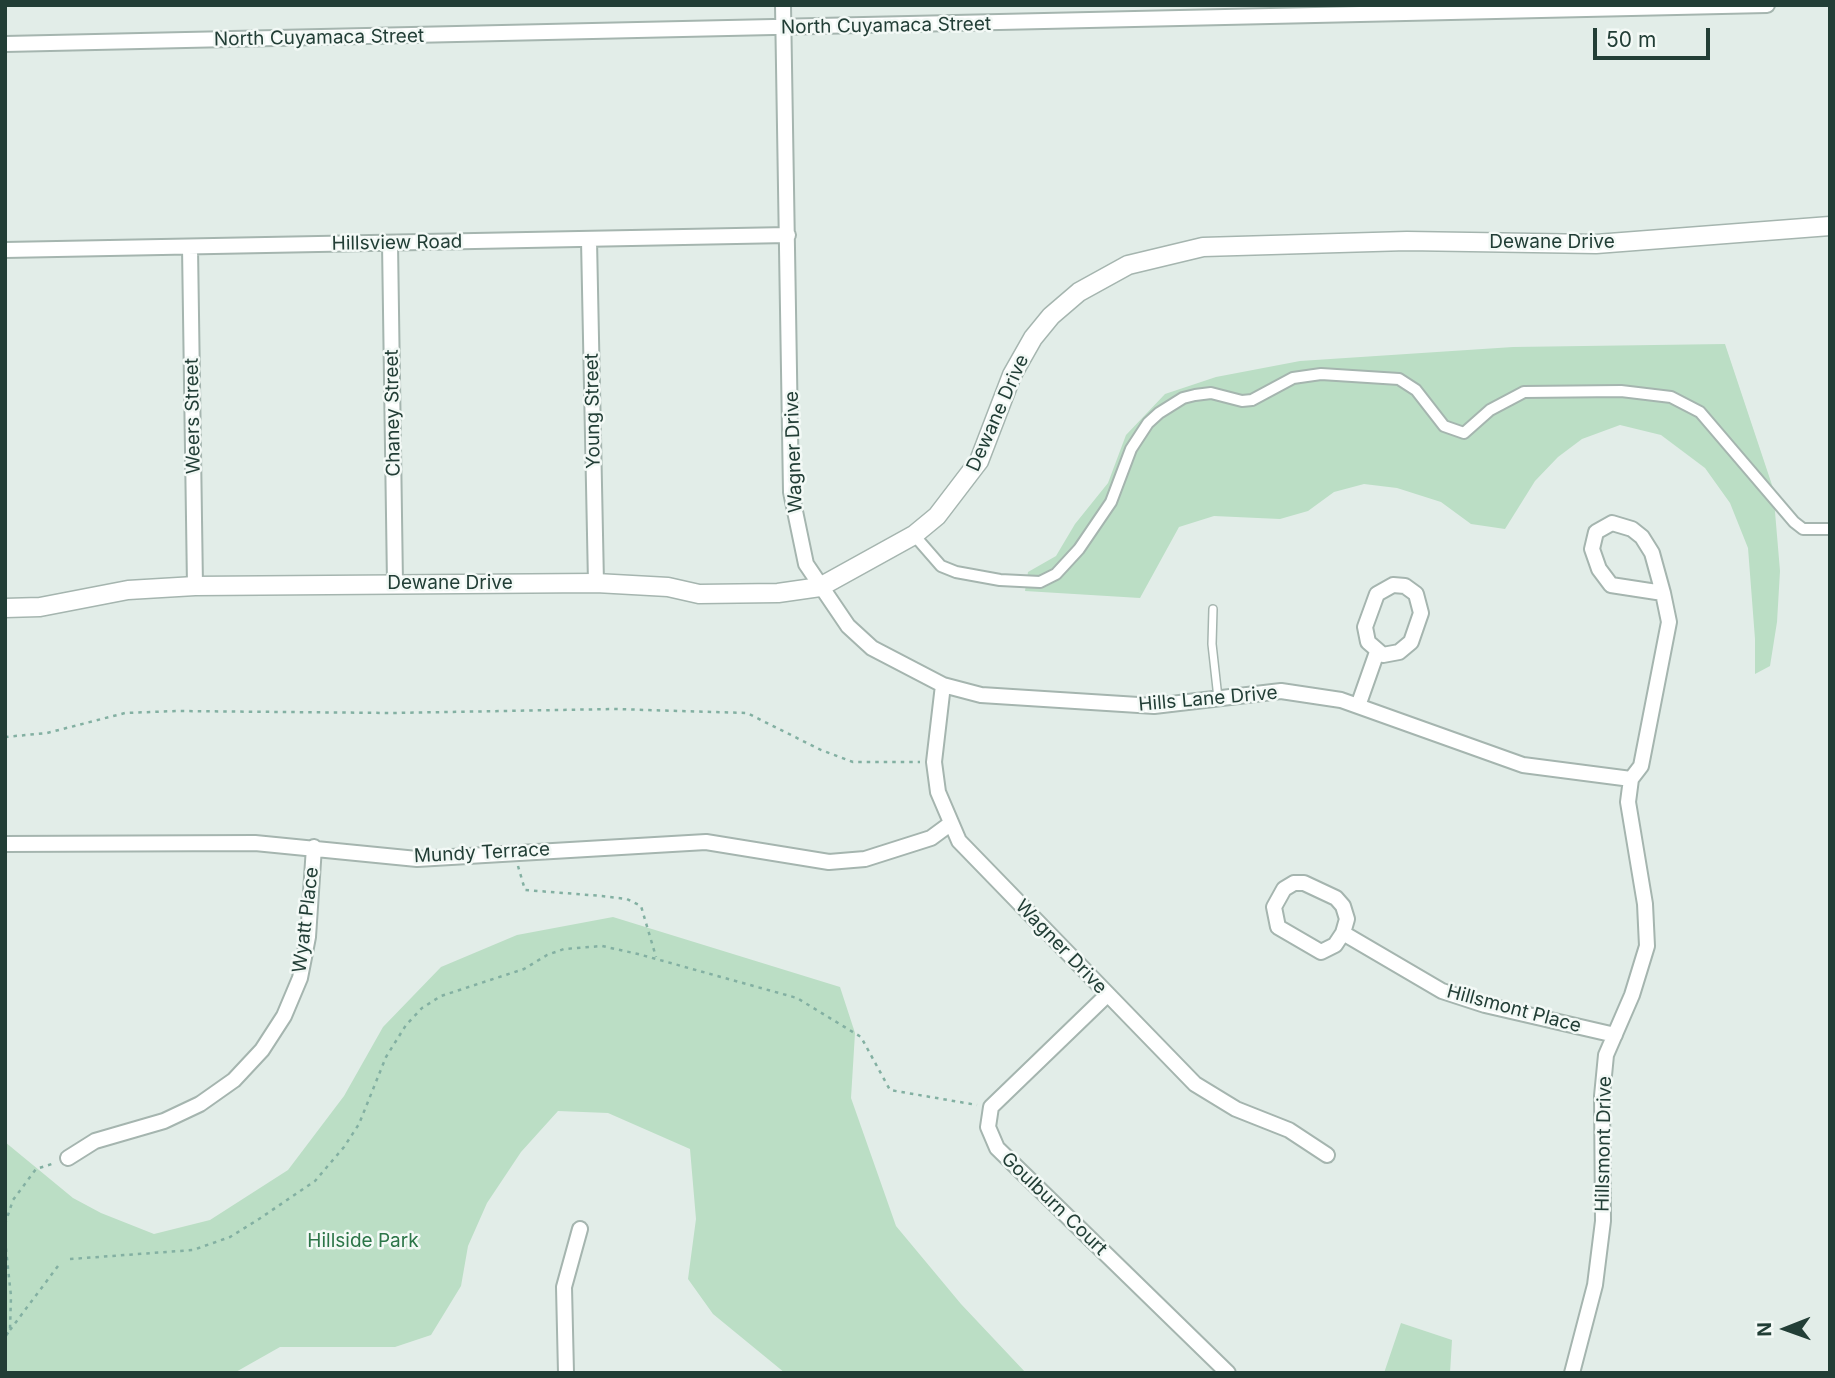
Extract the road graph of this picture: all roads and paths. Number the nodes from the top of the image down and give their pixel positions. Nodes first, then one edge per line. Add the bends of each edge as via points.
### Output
1 (783, 5) edge
2 (1767, 5) edge
3 (784, 29) junction
4 (5, 44) edge
5 (1830, 226) edge
6 (788, 234) junction
7 (589, 240) junction
8 (390, 243) junction
9 (190, 247) junction
10 (5, 250) edge
11 (1830, 529) edge
12 (914, 535) junction
13 (395, 583) junction
14 (596, 583) junction
15 (195, 586) junction
16 (820, 587) junction
17 (1663, 593) junction
18 (5, 608) edge
19 (1213, 609) dead end
20 (1377, 652) junction
21 (943, 685) junction
22 (1218, 698) junction
23 (1358, 706) junction
24 (5, 737) edge
25 (934, 762) junction
26 (1631, 779) junction
27 (950, 824) junction
28 (5, 844) edge
29 (314, 847) junction
30 (514, 853) junction
31 (1343, 933) junction
32 (656, 958) junction
33 (1107, 995) junction
34 (1615, 1035) junction
35 (991, 1107) junction
36 (1327, 1155) dead end
37 (68, 1158) joint
38 (5, 1224) edge
39 (580, 1229) dead end
40 (5, 1240) edge
41 (70, 1259) dead end
42 (61, 1262) dead end
43 (10, 1331) junction
44 (5, 1337) edge
45 (566, 1373) edge
46 (1228, 1373) edge
47 (1572, 1373) edge

1 - 3 street, Wagner Drive
2 - 3 street, North Cuyamaca Street
3 - 4 street, North Cuyamaca Street
3 - 6 street, Wagner Drive
5 - 12 street, Dewane Drive via 1596,244 1407,241 1203,247 1134,264 1079,292 1042,327 1016,368 974,470 944,509
6 - 7 street, Hillsview Road
6 - 16 street, Wagner Drive via 791,492 806,564
7 - 8 street, Hillsview Road
7 - 14 street, Young Street
8 - 9 street, Hillsview Road
8 - 13 street, Chaney Street
9 - 10 street, Hillsview Road
9 - 15 street, Weers Street
11 - 12 street via 1803,529 1794,522 1700,412 1671,397 1621,391 1524,392 1490,410 1464,433 1444,426 1416,390 1399,379 1321,374 1293,377 1252,400 1211,393 1183,398 1159,413 1131,449 1111,502 1079,549 1056,575 1040,582 956,572 941,566
12 - 16 street, Dewane Drive
13 - 14 street, Dewane Drive
13 - 15 street, Dewane Drive
14 - 16 street, Dewane Drive via 668,587 699,594 778,593
15 - 18 street, Dewane Drive via 128,590 40,607
16 - 21 street, Wagner Drive via 848,626 872,648
17 - 17 street, Hillsmont Drive via 1652,553 1642,537 1612,523 1596,532 1592,549 1611,585
17 - 26 street, Hillsmont Drive via 1670,622 1667,643 1641,766
19 - 22 lane
20 - 20 street via 1399,652 1415,635 1421,606 1416,594 1405,586 1381,590 1366,620 1366,635
20 - 23 street
21 - 22 street, Hills Lane Drive via 981,695 1085,704 1153,705
21 - 25 street, Wagner Drive
22 - 23 street, Hills Lane Drive via 1280,691
23 - 26 street, Hills Lane Drive via 1523,765
24 - 25 path via 47,733 125,713 176,710 614,709 747,713 853,762
25 - 27 street, Wagner Drive via 938,792
26 - 34 street, Hillsmont Drive via 1628,802 1645,904 1647,946
27 - 30 street, Mundy Terrace via 931,838 864,859 830,862 706,842
27 - 33 street, Wagner Drive via 959,841
28 - 29 street, Mundy Terrace
29 - 30 street, Mundy Terrace via 417,859
29 - 37 street, Wyatt Place via 308,937 300,978 284,1016 262,1050 234,1080 201,1104 164,1121 95,1141
30 - 32 path via 525,890 627,899 641,906
31 - 31 street via 1347,919 1343,906 1304,883 1284,889 1274,907 1278,927 1321,951
31 - 34 street, Hillsmont Place via 1442,991 1485,1006
32 - 35 path via 797,998 861,1037 890,1090
32 - 41 path via 602,946 564,949 524,970 441,996 406,1025 386,1057 359,1124 315,1181 230,1237 193,1250
33 - 35 street
33 - 36 street, Wagner Drive via 1195,1084 1236,1110 1289,1130
34 - 47 street, Hillsmont Drive via 1606,1055 1602,1096 1603,1221 1595,1285
35 - 46 street, Goulburn Court via 988,1127 997,1148
37 - 38 path via 36,1169 13,1200
39 - 45 street via 564,1287
40 - 43 path
42 - 43 path
43 - 44 path

